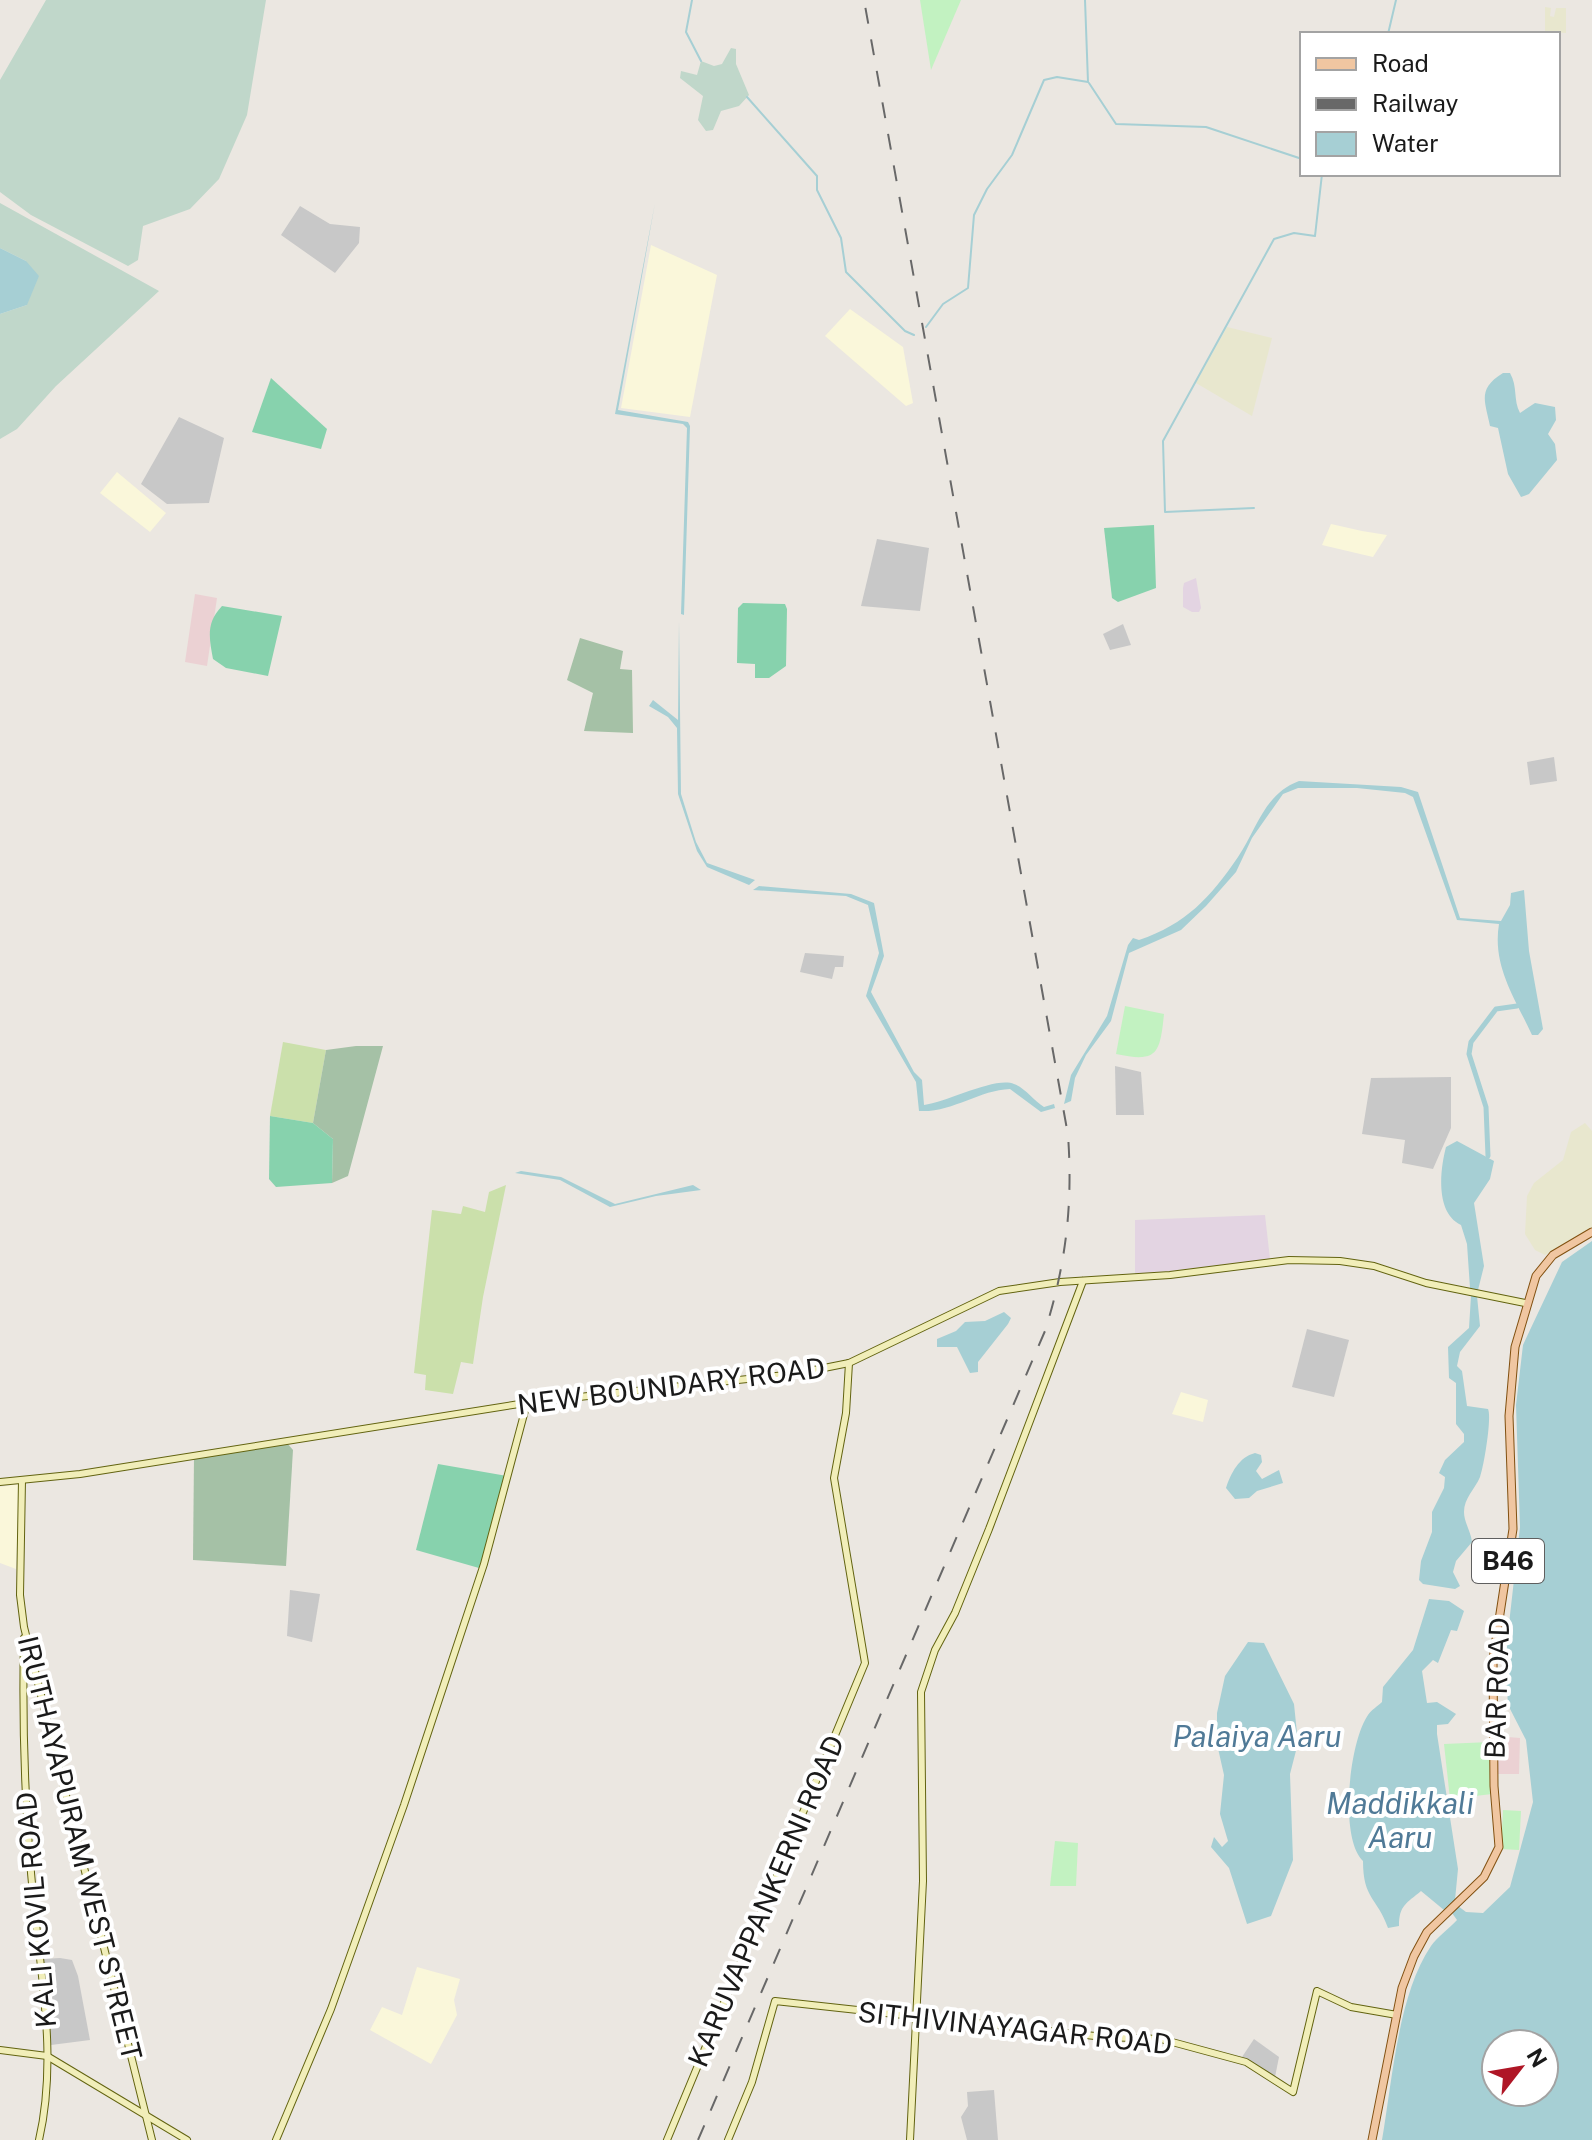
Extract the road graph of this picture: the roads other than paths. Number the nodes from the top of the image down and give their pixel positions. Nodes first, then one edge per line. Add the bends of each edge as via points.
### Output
1 (1592, 1232) edge
2 (1083, 1281) junction
3 (1525, 1303) junction
4 (849, 1363) junction
5 (527, 1403) junction
6 (22, 1480) junction
7 (0, 1482) edge
8 (24, 1627) junction
9 (1397, 2015) junction
10 (918, 2016) junction
11 (0, 2050) edge
12 (47, 2052) junction
13 (148, 2117) junction
14 (39, 2140) edge
15 (152, 2140) edge
16 (187, 2140) edge
17 (276, 2140) edge
18 (667, 2140) edge
19 (728, 2140) edge
20 (910, 2140) edge
21 (1372, 2140) edge

1 - 3 main road, BAR ROAD / B46 via 1553,1255 1536,1276
2 - 3 street, NEW BOUNDARY ROAD via 1289,1260 1340,1261
2 - 4 street, NEW BOUNDARY ROAD via 999,1291
2 - 10 street via 921,1692
3 - 9 main road, BAR ROAD / B46 via 1509,1416 1513,1529 1493,1659 1499,1847 1484,1877 1427,1932 1414,1956
4 - 5 street, NEW BOUNDARY ROAD
4 - 18 street, KARUVAPPANKERNI ROAD via 834,1478 865,1663
5 - 6 street, NEW BOUNDARY ROAD
5 - 17 street via 484,1564 414,1773 331,2009
6 - 7 street, NEW BOUNDARY ROAD
6 - 8 street, IRUTHAYAPURAM WEST STREET
8 - 12 street, KALI KOVIL ROAD via 26,1817 48,2013
8 - 13 street, IRUTHAYAPURAM WEST STREET
9 - 10 street, SITHIVINAYAGAR ROAD via 1351,2007 1317,1991 1293,2092 1246,2062 1161,2039
9 - 21 main road, BAR ROAD / B46
10 - 19 street, SITHIVINAYAGAR ROAD via 775,2001 752,2082
10 - 20 street
11 - 12 street
12 - 13 street
12 - 14 street, KALI KOVIL ROAD via 45,2119
13 - 15 street, IRUTHAYAPURAM WEST STREET
13 - 16 street

